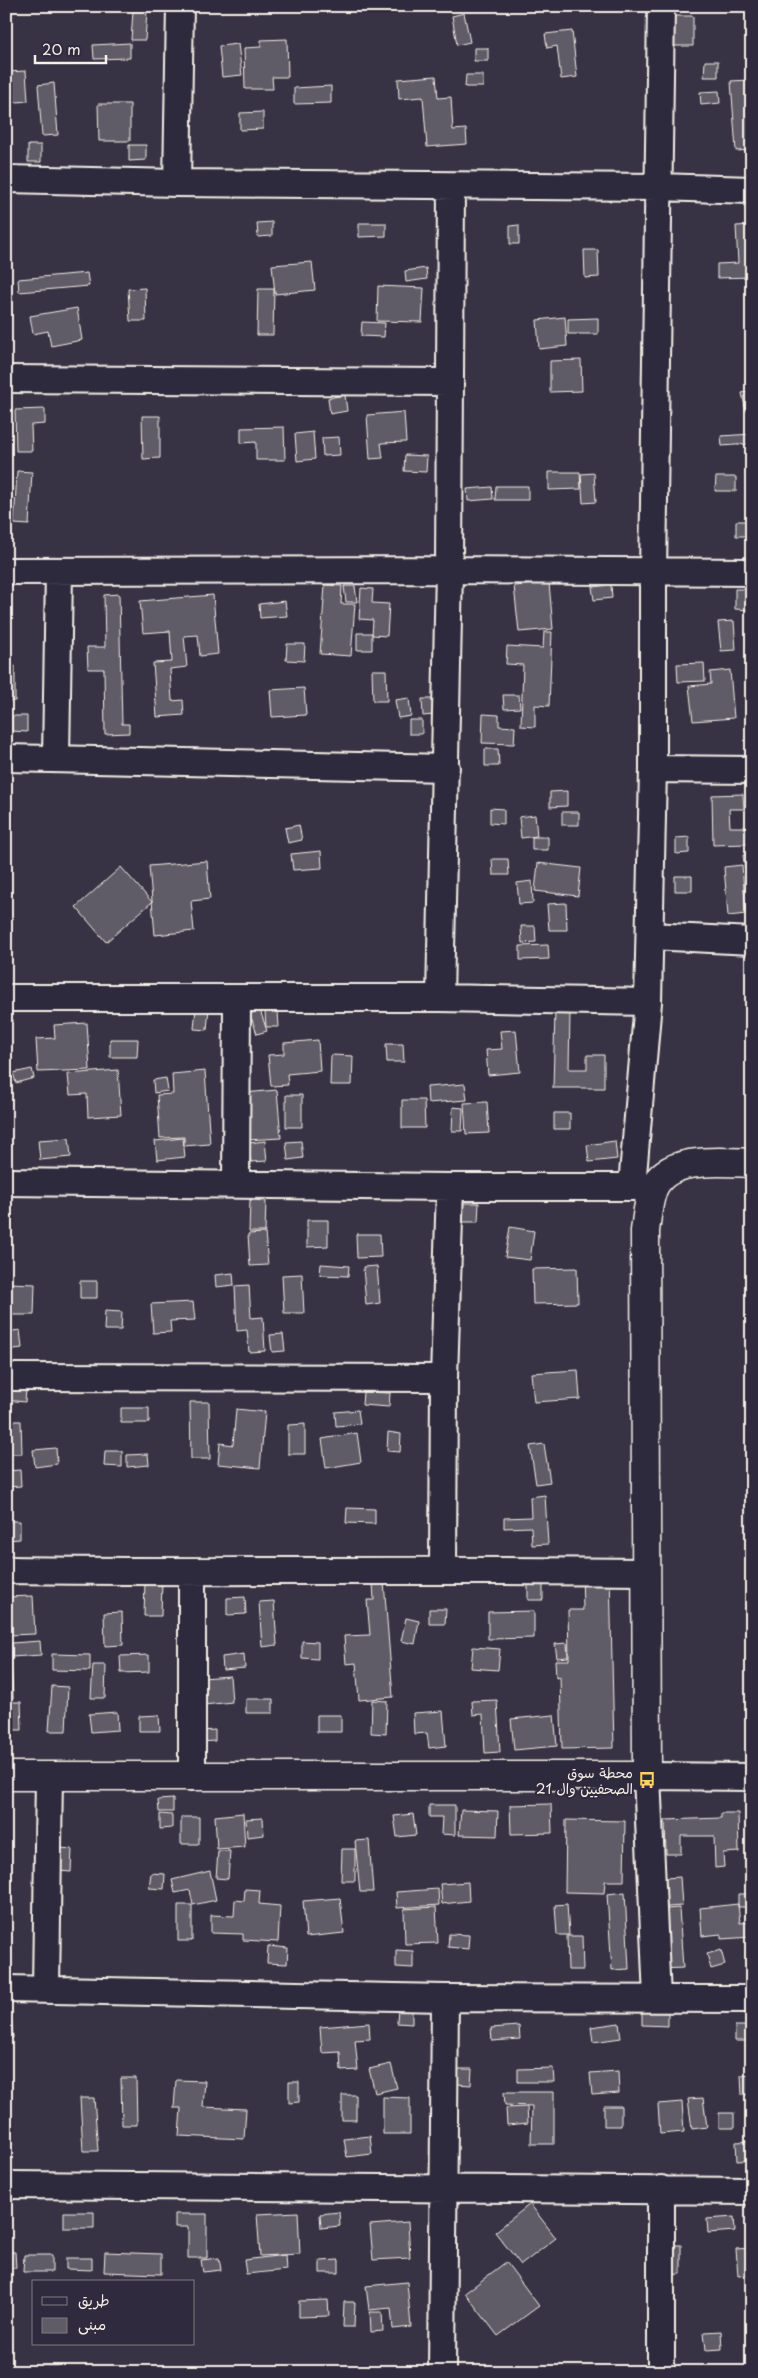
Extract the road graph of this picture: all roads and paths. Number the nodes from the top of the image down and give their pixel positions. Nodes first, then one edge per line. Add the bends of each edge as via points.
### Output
1 (180, 6) edge
2 (661, 6) edge
3 (6, 179) edge
4 (177, 183) junction
5 (451, 186) junction
6 (658, 187) junction
7 (752, 190) edge
8 (6, 379) edge
9 (450, 382) junction
10 (449, 570) junction
11 (6, 571) edge
12 (59, 571) junction
13 (752, 572) edge
14 (653, 573) junction
15 (6, 758) edge
16 (56, 758) junction
17 (446, 768) junction
18 (653, 769) junction
19 (752, 770) edge
20 (650, 936) junction
21 (752, 941) edge
22 (6, 998) edge
23 (440, 998) junction
24 (237, 1000) junction
25 (648, 1002) junction
26 (752, 1163) edge
27 (6, 1182) edge
28 (236, 1184) junction
29 (643, 1187) junction
30 (450, 1188) junction
31 (6, 1377) edge
32 (444, 1378) junction
33 (6, 1570) edge
34 (443, 1570) junction
35 (645, 1572) junction
36 (192, 1573) junction
37 (6, 1776) edge
38 (49, 1776) junction
39 (647, 1776) junction
40 (192, 1777) junction
41 (752, 1777) edge
42 (46, 1988) junction
43 (6, 1989) edge
44 (445, 1998) junction
45 (657, 1998) junction
46 (752, 1999) edge
47 (6, 2185) edge
48 (443, 2188) junction
49 (661, 2190) junction
50 (752, 2191) edge
51 (442, 2372) edge
52 (661, 2372) edge

1 - 4 street
2 - 6 street
3 - 4 street
4 - 5 street
5 - 6 street
5 - 9 street
6 - 7 street
6 - 14 street
8 - 9 street
9 - 10 street
10 - 12 street
10 - 14 street
10 - 17 street
11 - 12 street
12 - 16 street
13 - 14 street
14 - 18 street
15 - 16 street
16 - 17 street
17 - 23 street
18 - 19 street
18 - 20 street
20 - 21 street
20 - 25 street
22 - 24 street
23 - 24 street
23 - 25 street
24 - 28 street
25 - 29 street
26 - 29 street via 684,1165
27 - 28 street
28 - 30 street
29 - 30 street
29 - 35 street via 646,1231
30 - 32 street
31 - 32 street
32 - 34 street
33 - 36 street
34 - 35 street
34 - 36 street
35 - 39 street
36 - 40 street
37 - 38 street
38 - 40 street
38 - 42 street
39 - 40 street
39 - 41 street
39 - 45 street
42 - 43 street
42 - 44 street
44 - 45 street
44 - 48 street
45 - 46 street
47 - 48 street
48 - 49 street
48 - 51 street
49 - 50 street
49 - 52 street

